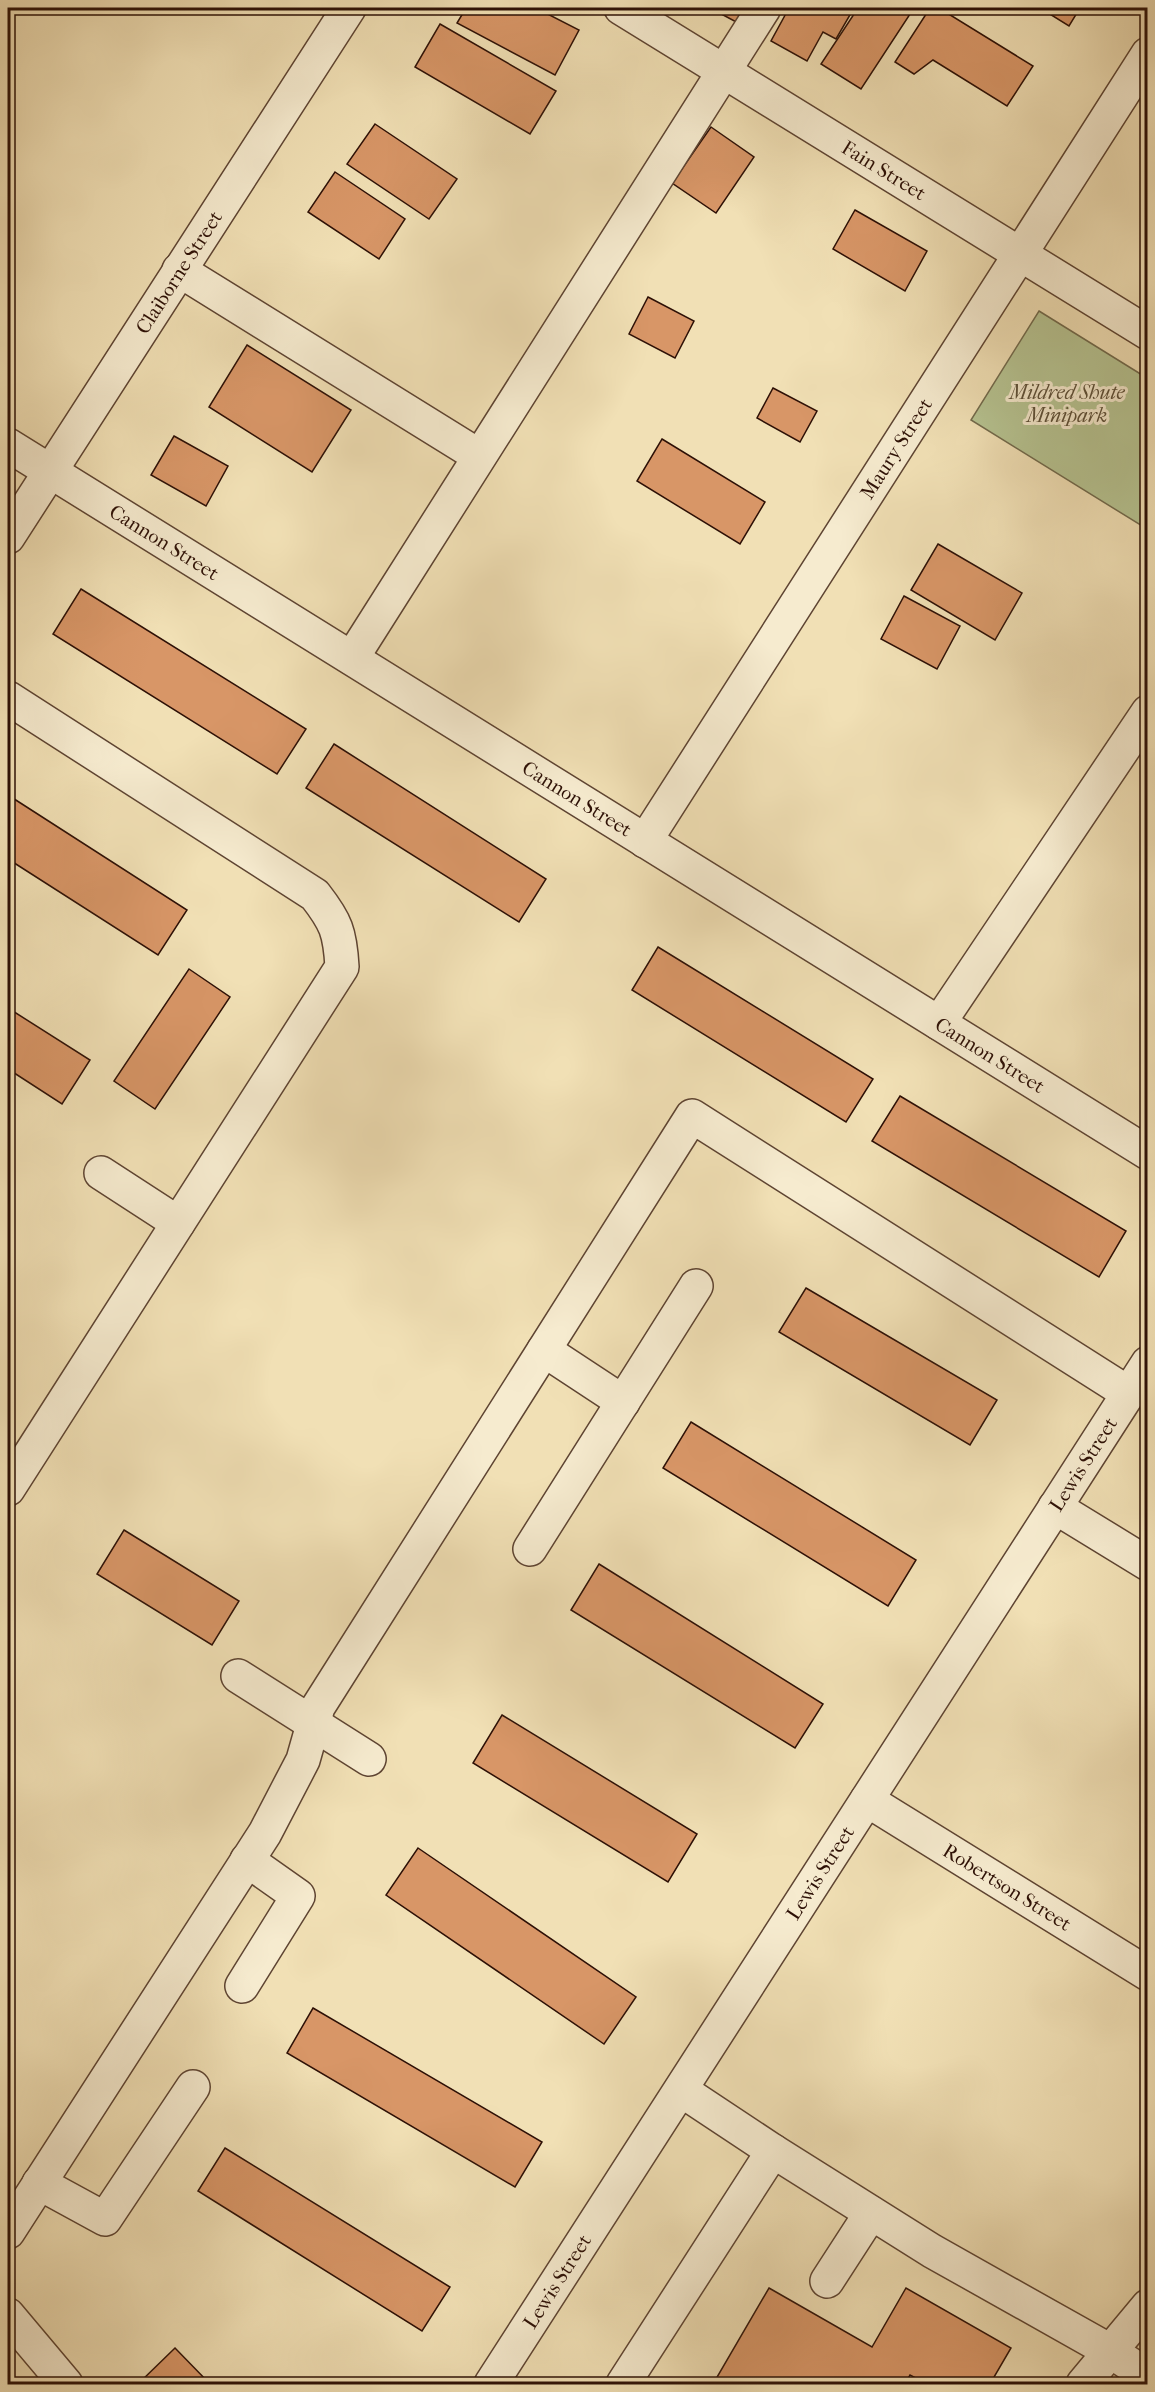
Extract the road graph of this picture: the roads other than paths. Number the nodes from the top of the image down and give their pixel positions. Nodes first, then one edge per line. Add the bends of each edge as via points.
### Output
1 (349, 8) edge
2 (621, 8) edge
3 (764, 8) edge
4 (1148, 54) edge
5 (722, 70) junction
6 (1018, 254) junction
7 (179, 270) junction
8 (1148, 333) edge
9 (8, 445) edge
10 (479, 456) junction
11 (50, 471) junction
12 (8, 537) edge
13 (352, 658) junction
14 (8, 698) edge
15 (1148, 712) edge
16 (645, 841) junction
17 (939, 1023) junction
18 (1148, 1153) edge
19 (101, 1173) dead end
20 (178, 1223) junction
21 (696, 1286) dead end
22 (544, 1350) junction
23 (1148, 1363) edge
24 (1128, 1393) junction
25 (623, 1402) junction
26 (8, 1489) edge
27 (1055, 1507) junction
28 (530, 1549) dead end
29 (1148, 1563) edge
30 (238, 1676) dead end
31 (314, 1723) junction
32 (369, 1759) dead end
33 (867, 1800) junction
34 (247, 1860) junction
35 (1148, 1974) edge
36 (242, 1986) dead end
37 (193, 2087) dead end
38 (681, 2090) junction
39 (773, 2151) junction
40 (39, 2183) junction
41 (871, 2214) junction
42 (8, 2232) edge
43 (826, 2281) dead end
44 (1148, 2306) edge
45 (8, 2315) edge
46 (1110, 2351) junction
47 (1148, 2376) edge
48 (66, 2385) edge
49 (491, 2385) edge
50 (623, 2385) edge
51 (1083, 2385) edge

1 - 7 street, Claiborne Street
2 - 5 street, Fain Street
3 - 5 street
4 - 6 street, Maury Street
5 - 6 street, Fain Street
5 - 10 street
6 - 8 street, Fain Street
6 - 16 street, Maury Street
7 - 10 street
7 - 11 street, Claiborne Street
9 - 11 street, Cannon Street
10 - 13 street
11 - 12 street, Claiborne Street
11 - 13 street, Cannon Street
13 - 16 street, Cannon Street
14 - 20 street via 315,895 333,918 341,945 342,968
15 - 17 street
16 - 17 street, Cannon Street
17 - 18 street, Cannon Street
19 - 20 street
20 - 26 street
21 - 25 street
22 - 24 street via 692,1116
22 - 25 street
22 - 31 street via 318,1707
23 - 24 street, Lewis Street
24 - 27 street, Lewis Street
25 - 28 street
27 - 29 street
27 - 33 street, Lewis Street
30 - 31 street
31 - 32 street
31 - 34 street via 303,1760
33 - 35 street, Robertson Street
33 - 38 street, Lewis Street
34 - 36 street via 298,1896
34 - 40 street
37 - 40 street via 105,2219
38 - 39 street
38 - 49 street, Lewis Street
39 - 41 street
39 - 50 street
40 - 42 street
41 - 43 street
41 - 46 street
44 - 46 street
45 - 48 street
46 - 47 street
46 - 51 street

